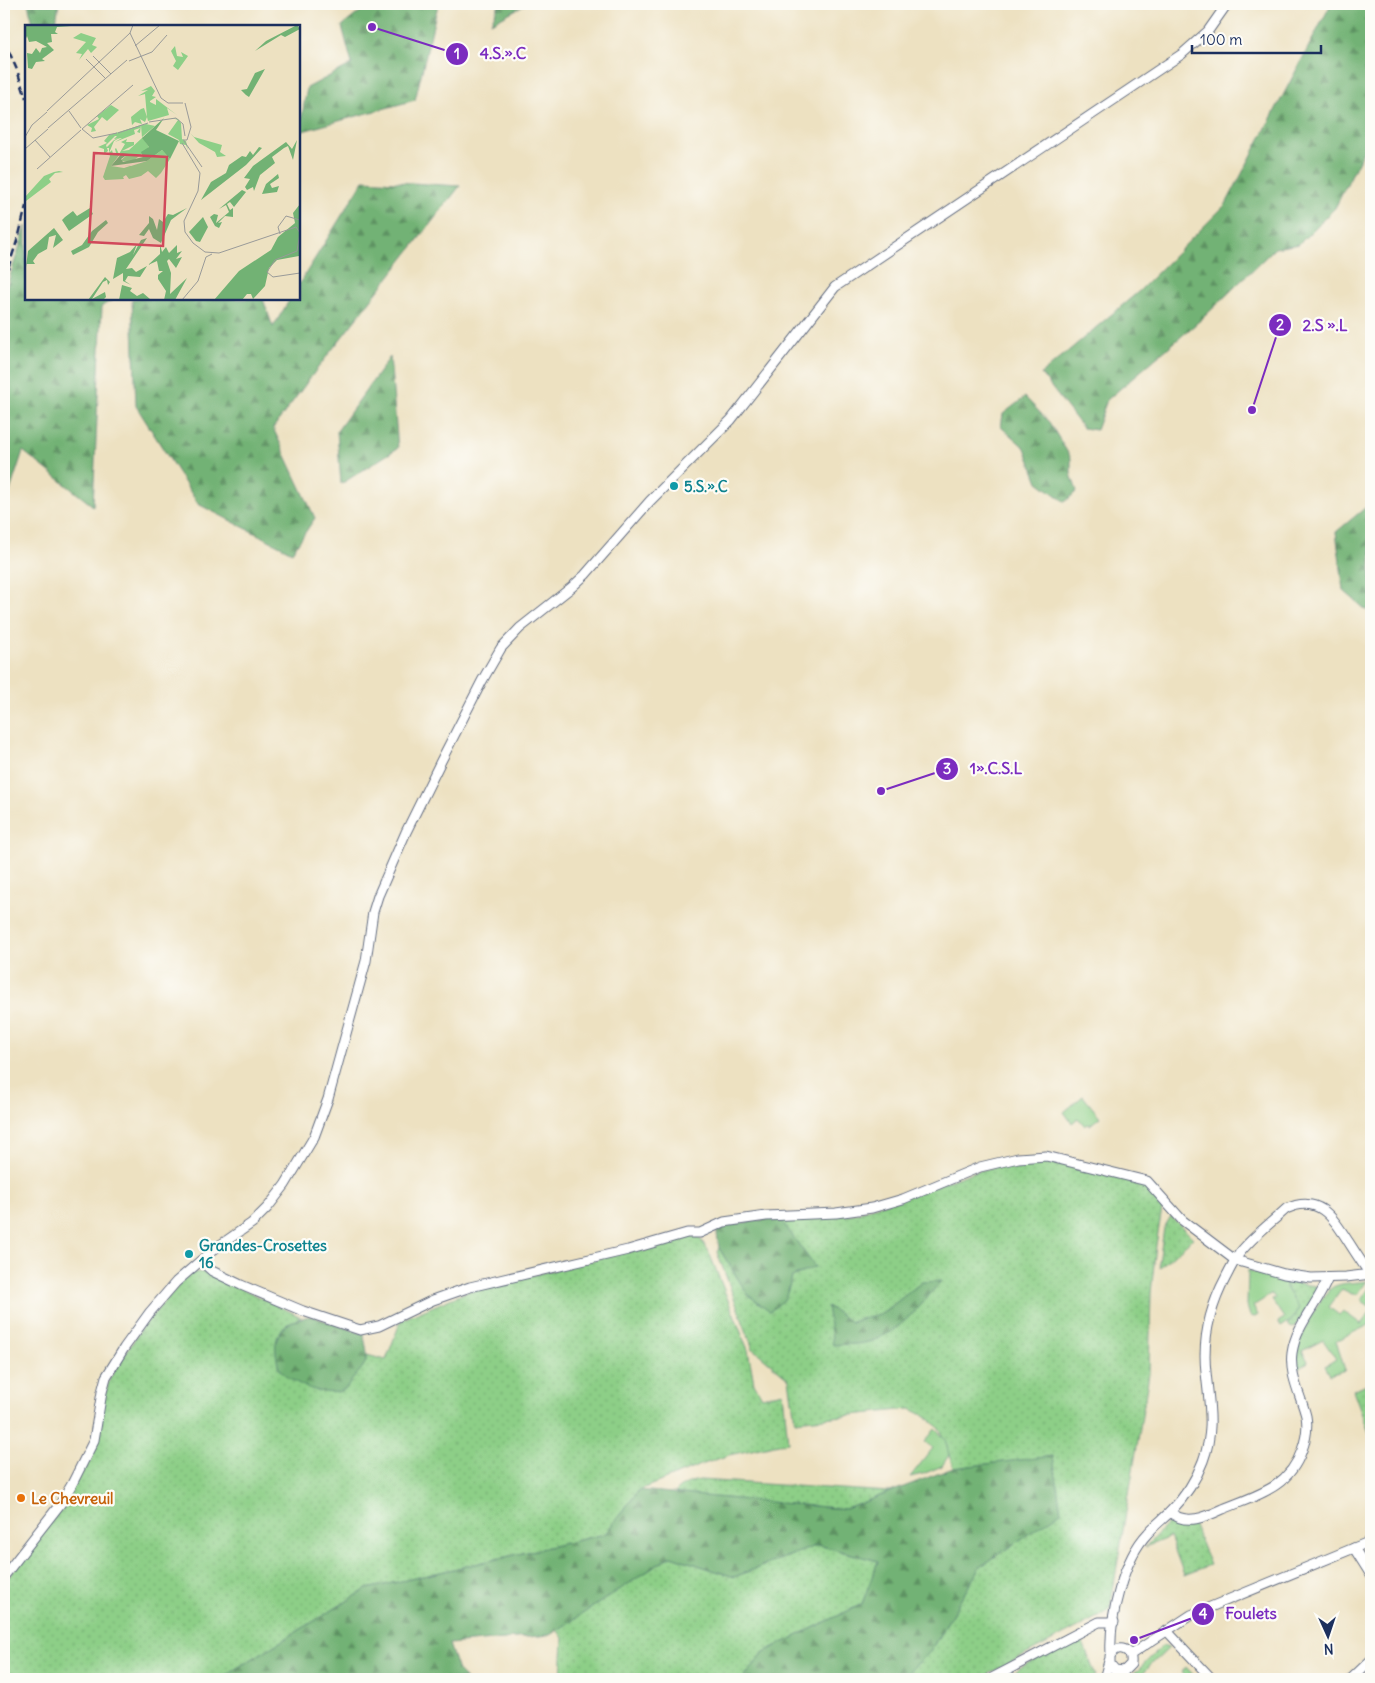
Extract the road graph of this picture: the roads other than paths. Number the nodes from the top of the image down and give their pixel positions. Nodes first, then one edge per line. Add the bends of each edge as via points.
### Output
1 (1227, 4) edge
2 (1235, 1260) junction
3 (201, 1261) junction
4 (1370, 1274) edge
5 (1328, 1278) junction
6 (1170, 1512) junction
7 (1371, 1541) edge
8 (1354, 1548) junction
9 (1371, 1575) edge
10 (4, 1576) edge
11 (1114, 1622) junction
12 (1167, 1631) junction
13 (1130, 1655) junction
14 (1110, 1657) junction
15 (1371, 1660) edge
16 (1124, 1671) junction
17 (990, 1679) edge
18 (1104, 1679) edge
19 (1119, 1679) edge
20 (1212, 1679) edge
21 (1351, 1679) edge

1 - 3 street via 1208,31 1182,54 835,287 730,420 650,501 585,575 510,637 492,661 445,753 378,896 366,961 328,1099 314,1137 285,1185 259,1217
2 - 3 street via 1182,1220 1147,1181 1046,1156 1018,1158 980,1167 903,1199 872,1208 724,1222 700,1232 470,1287 433,1300 379,1326 360,1330 240,1285 212,1271
2 - 4 street via 1286,1209 1295,1205 1311,1205 1326,1211 1336,1222
2 - 5 street via 1296,1277
2 - 6 street via 1216,1296 1206,1334 1211,1419 1207,1447 1194,1480
3 - 10 street via 155,1306 111,1368 102,1392 97,1431 84,1463 61,1502
4 - 5 street
5 - 6 street via 1300,1329 1292,1354 1293,1376 1307,1427 1304,1446 1288,1476 1277,1486 1208,1516 1181,1519
6 - 11 street via 1148,1532 1132,1553
7 - 8 street
8 - 9 street
8 - 12 street via 1208,1608
11 - 14 street
11 - 17 street via 1099,1622
12 - 13 street
12 - 20 street
13 - 14 street via 1121,1648
13 - 16 street via 1131,1664
14 - 16 street via 1111,1666
14 - 18 street
15 - 21 street
16 - 19 street

